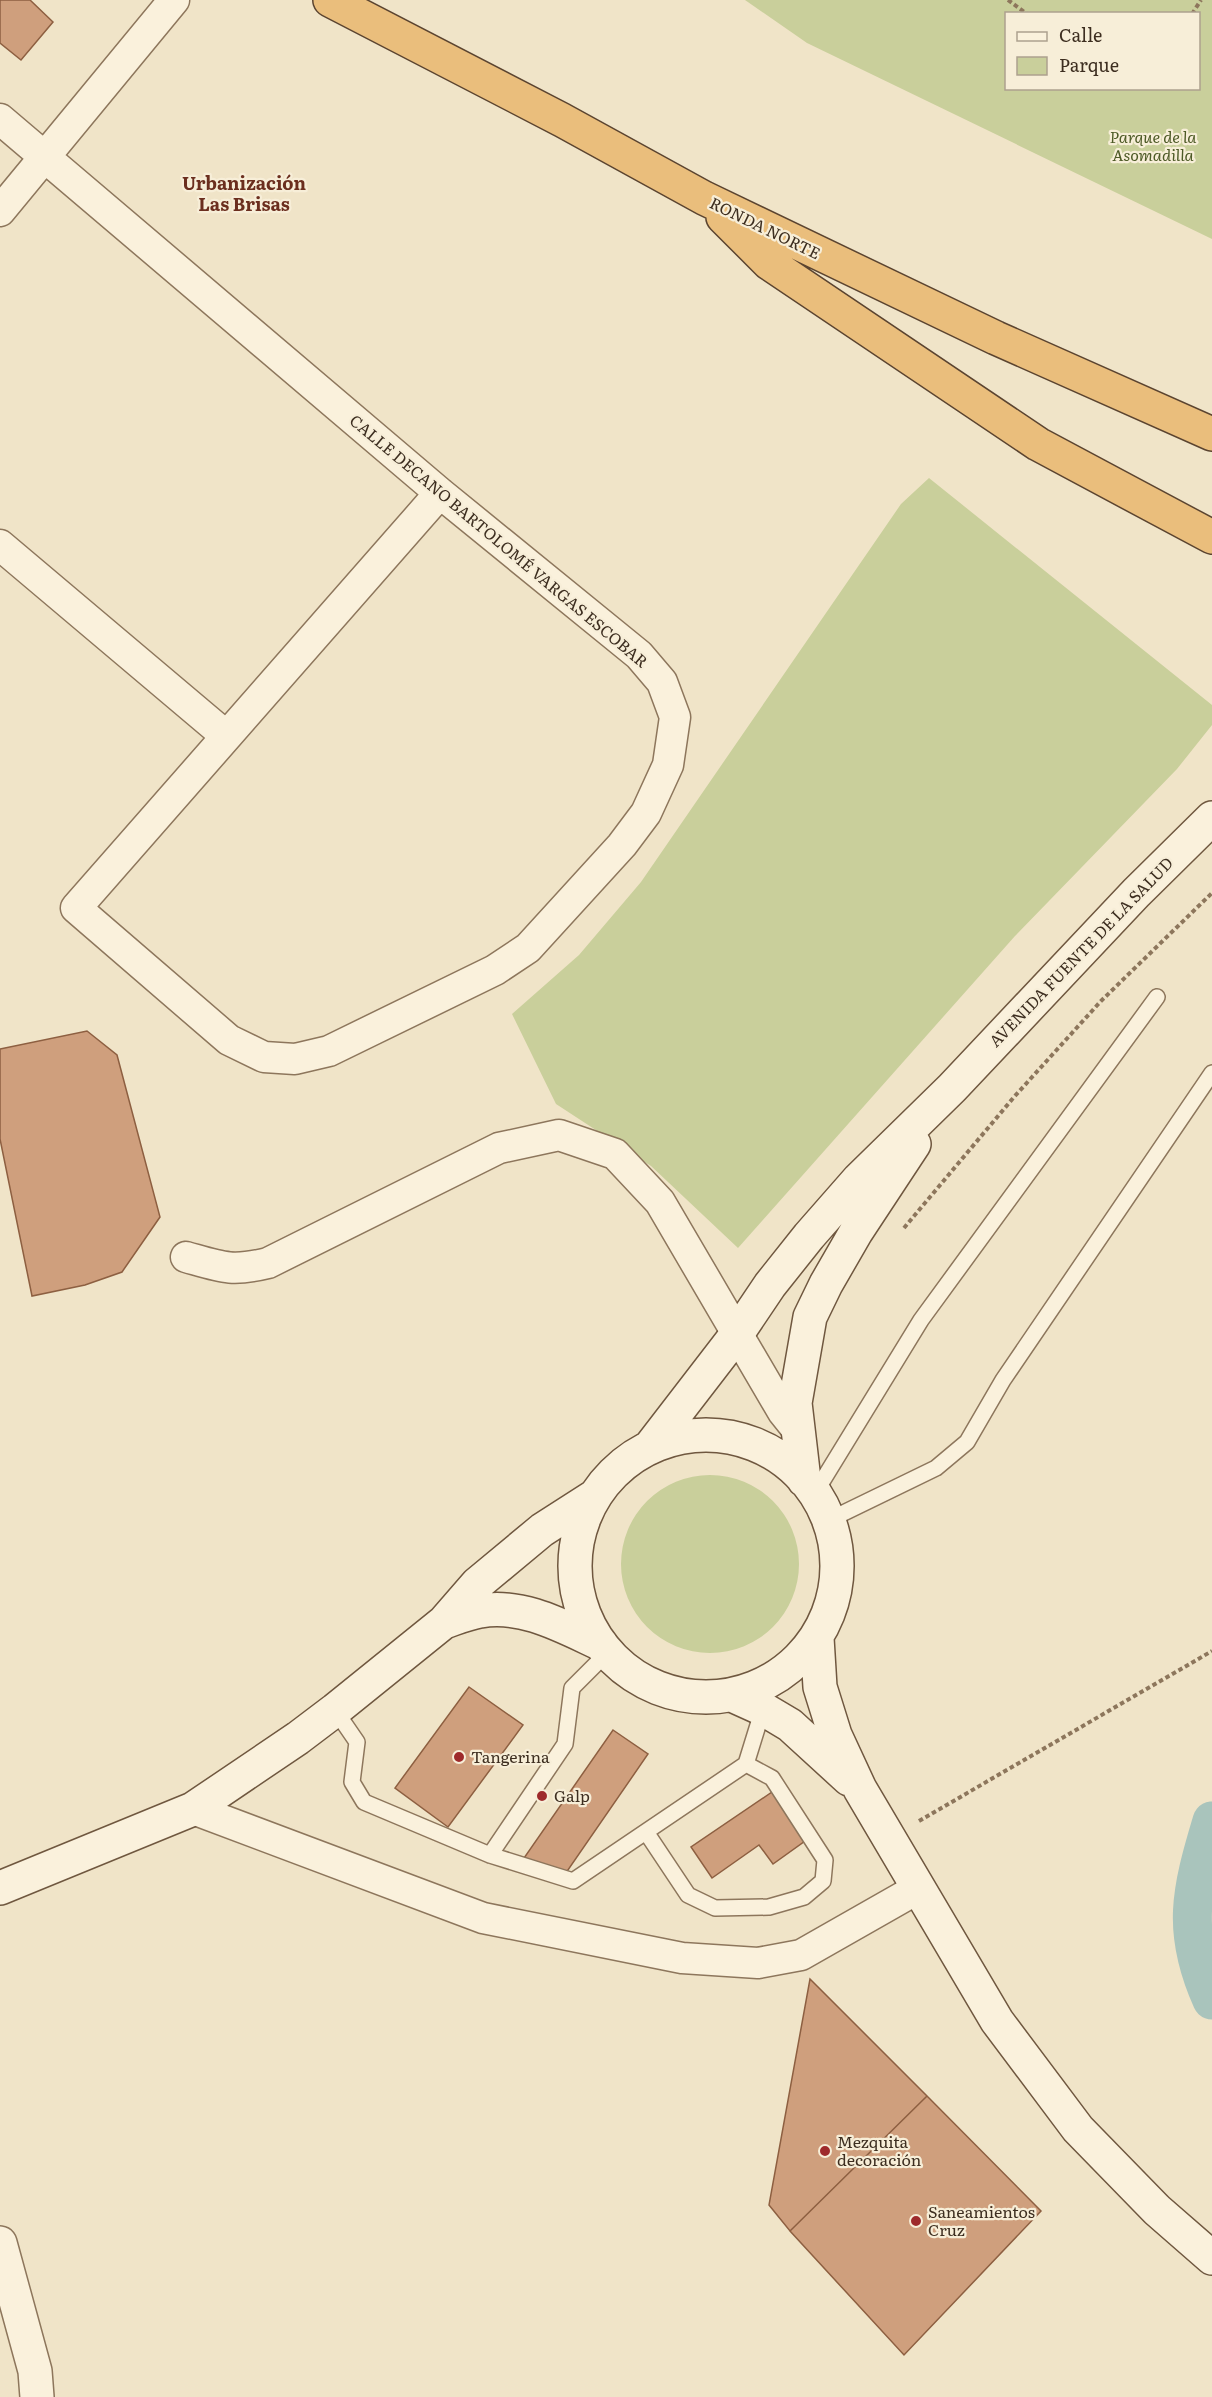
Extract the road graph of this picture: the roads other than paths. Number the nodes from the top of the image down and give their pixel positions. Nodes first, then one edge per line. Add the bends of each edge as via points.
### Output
1 (174, 0) edge
2 (330, 0) edge
3 (0, 119) edge
4 (43, 156) junction
5 (704, 198) junction
6 (0, 211) edge
7 (1212, 434) edge
8 (440, 492) junction
9 (1212, 537) edge
10 (0, 545) edge
11 (225, 735) junction
12 (1212, 818) edge
13 (1157, 997) dead end
14 (1212, 1073) edge
15 (952, 1088) junction
16 (186, 1257) dead end
17 (737, 1334) junction
18 (799, 1432) junction
19 (650, 1447) junction
20 (595, 1496) junction
21 (816, 1497) junction
22 (444, 1622) junction
23 (817, 1638) junction
24 (604, 1648) junction
25 (732, 1695) junction
26 (763, 1709) junction
27 (335, 1710) junction
28 (746, 1764) junction
29 (860, 1789) junction
30 (193, 1809) junction
31 (646, 1832) junction
32 (490, 1855) junction
33 (0, 1888) edge
34 (917, 1889) junction
35 (0, 2242) edge
36 (1212, 2258) edge
37 (37, 2397) edge

1 - 4 street
2 - 5 highway, RONDA NORTE
3 - 4 street, CALLE DECANO BARTOLOMÉ VARGAS ESCOBAR
4 - 6 street
4 - 8 street, CALLE DECANO BARTOLOMÉ VARGAS ESCOBAR
5 - 7 highway, RONDA NORTE via 996,338
5 - 9 highway via 769,263 1038,444
8 - 11 street
8 - 11 street, CALLE DECANO BARTOLOMÉ VARGAS ESCOBAR via 639,655 662,682 675,717 668,765 646,813 622,844 528,948 495,970 329,1051 296,1059 264,1057 229,1040 76,908
10 - 11 street
12 - 15 main road, AVENIDA FUENTE DE LA SALUD
13 - 21 lane via 921,1320
14 - 21 lane via 1003,1380 967,1442 936,1468
15 - 17 main road via 859,1179 770,1286
15 - 18 main road via 856,1232 810,1317 795,1403
16 - 17 street via 224,1268 244,1269 268,1263 499,1148 559,1135 615,1154 660,1202
17 - 18 street
17 - 19 main road
18 - 21 main road
19 - 20 main road via 610,1476
19 - 21 main road via 679,1437 711,1434 741,1439 770,1451 795,1469
20 - 22 main road via 542,1530 477,1584
20 - 24 main road via 582,1524 575,1555 577,1587 585,1617
21 - 23 main road via 837,1550 837,1580 830,1610
22 - 24 main road via 481,1610 512,1611 537,1616
22 - 27 main road
23 - 25 main road via 794,1664 766,1684
23 - 29 main road via 820,1687 835,1735
24 - 25 main road via 646,1683 673,1693 703,1698
24 - 32 lane via 572,1688 565,1744
25 - 26 main road
26 - 28 lane
26 - 29 main road via 790,1725
27 - 30 main road
27 - 32 lane via 357,1742 352,1782 363,1802
28 - 31 lane
28 - 31 lane via 772,1778 825,1860 823,1881 804,1897 769,1907 715,1908 688,1894
29 - 34 main road
30 - 33 main road
30 - 34 street via 483,1918 682,1958 759,1963 801,1954
31 - 32 lane via 573,1881
34 - 36 main road via 997,2021 1078,2129 1157,2210
35 - 37 main road via 35,2371

